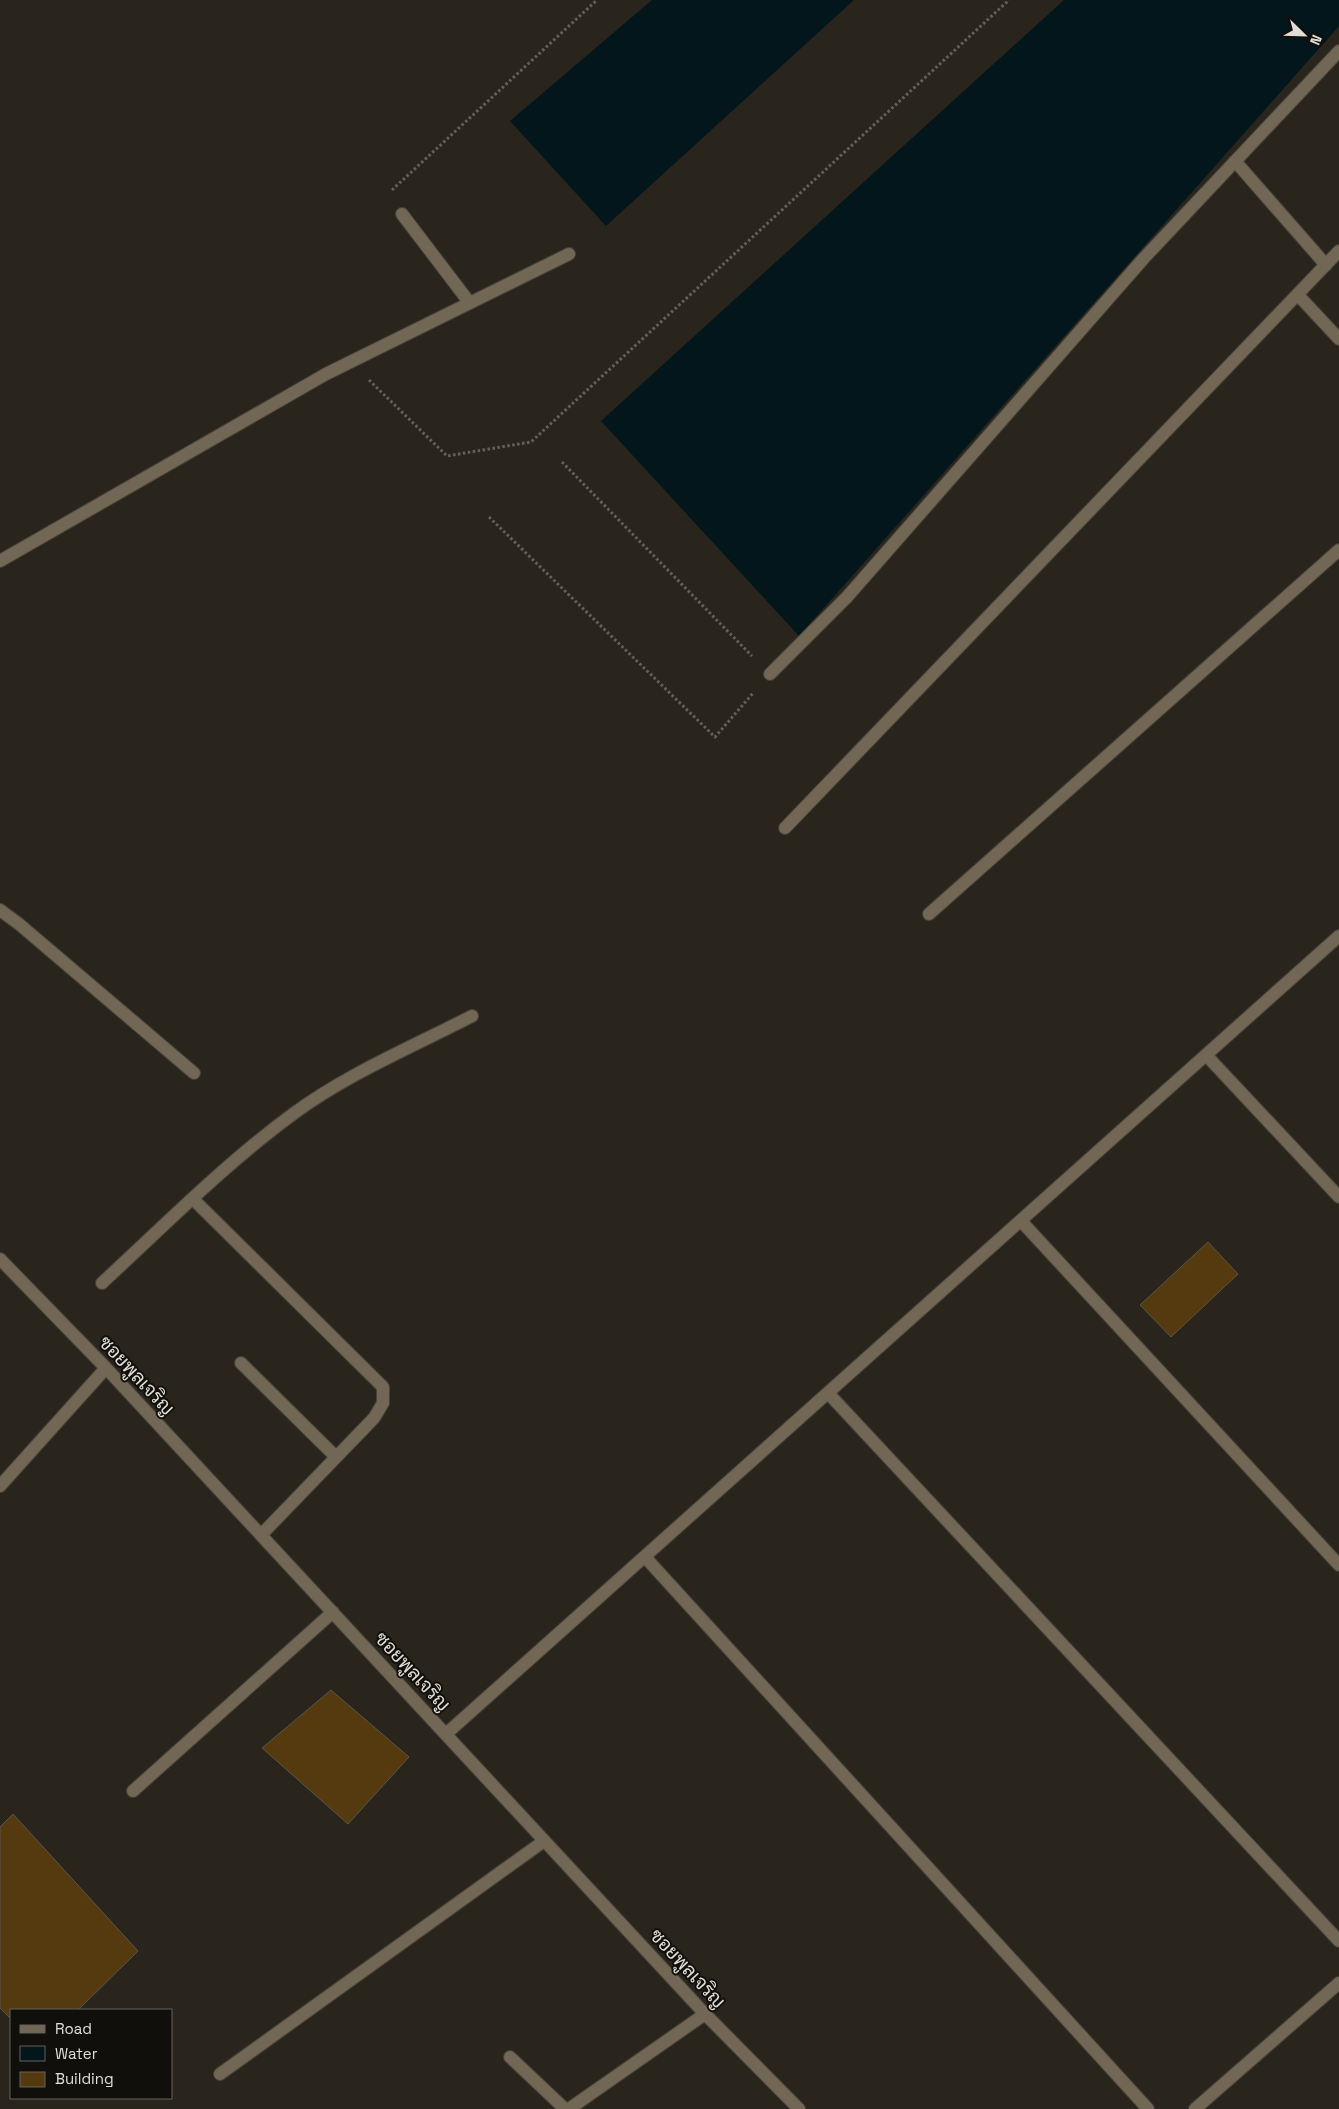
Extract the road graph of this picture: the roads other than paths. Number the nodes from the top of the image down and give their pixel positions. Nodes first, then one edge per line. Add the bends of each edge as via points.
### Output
1 (1339, 51) edge
2 (1235, 162) junction
3 (402, 214) road end
4 (1339, 251) edge
5 (569, 254) dead end
6 (1326, 265) junction
7 (1298, 295) junction
8 (469, 302) junction
9 (1339, 339) edge
10 (1339, 550) edge
11 (0, 560) edge
12 (770, 674) road end
13 (785, 828) dead end
14 (0, 910) edge
15 (929, 914) dead end
16 (1339, 936) edge
17 (472, 1016) dead end
18 (1206, 1055) junction
19 (194, 1073) dead end
20 (1339, 1197) edge
21 (194, 1200) junction
22 (1021, 1221) junction
23 (0, 1259) edge
24 (102, 1283) dead end
25 (241, 1363) dead end
26 (106, 1368) junction
27 (828, 1393) junction
28 (336, 1457) junction
29 (0, 1486) edge
30 (261, 1534) junction
31 (644, 1557) junction
32 (1339, 1565) edge
33 (333, 1612) junction
34 (446, 1734) junction
35 (133, 1791) dead end
36 (544, 1840) junction
37 (1339, 1941) edge
38 (1339, 1983) edge
39 (705, 2014) junction
40 (510, 2057) dead end
41 (220, 2074) dead end
42 (565, 2109) edge
43 (569, 2109) edge
44 (799, 2109) edge
45 (1148, 2109) edge
46 (1195, 2109) edge

1 - 2 street
2 - 6 street
2 - 12 street via 1144,258 847,597
3 - 8 street
4 - 6 street
5 - 8 street
6 - 7 street
7 - 9 street
7 - 13 street
8 - 11 street via 350,362
10 - 15 street
14 - 19 street
16 - 18 street
17 - 21 street via 347,1079 294,1113 244,1153
18 - 20 street
18 - 22 street
21 - 24 street
21 - 28 street via 382,1387 383,1403 374,1418
22 - 27 street
22 - 32 street
23 - 26 street, ซอยพูลเจริญ
25 - 28 street
26 - 29 street
26 - 30 street, ซอยพูลเจริญ
27 - 31 street
27 - 37 street
28 - 30 street
30 - 33 street, ซอยพูลเจริญ
31 - 34 street
31 - 45 street
33 - 34 street, ซอยพูลเจริญ
33 - 35 street
34 - 36 street, ซอยพูลเจริญ
36 - 39 street, ซอยพูลเจริญ
36 - 41 street
38 - 46 street
39 - 43 street
39 - 44 street, ซอยพูลเจริญ
40 - 42 street

